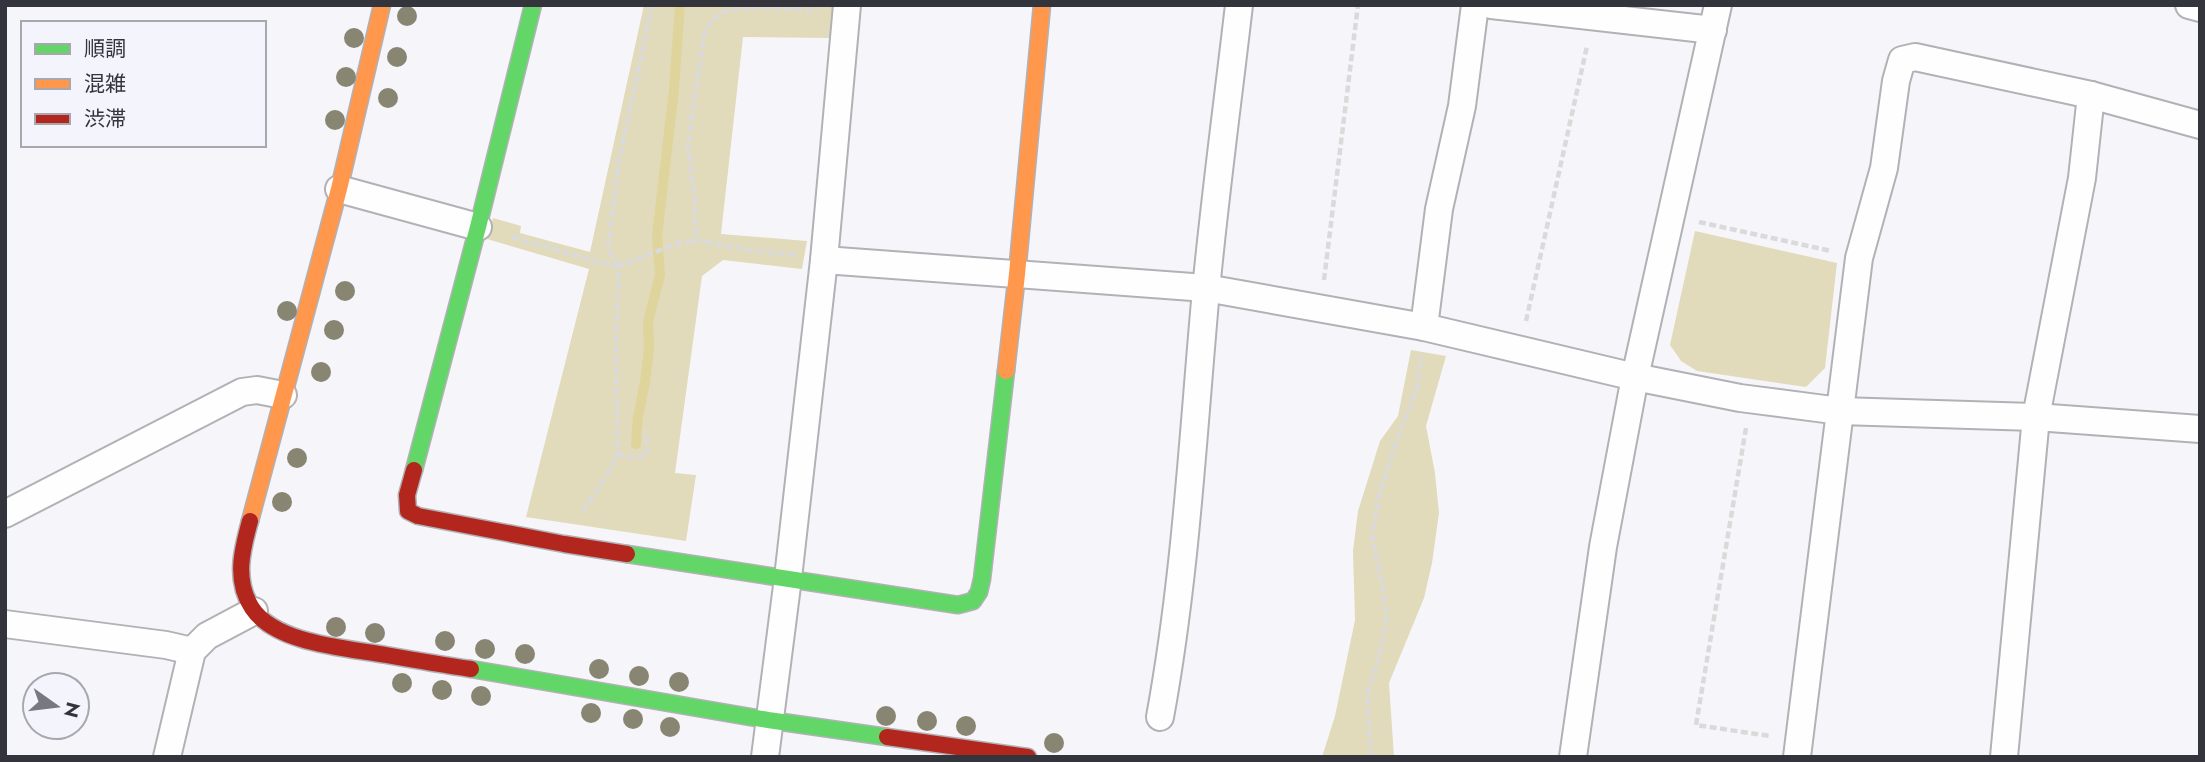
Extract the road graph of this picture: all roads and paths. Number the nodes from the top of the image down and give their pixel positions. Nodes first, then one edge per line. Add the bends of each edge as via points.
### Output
1 (382, 5) edge
2 (533, 5) edge
3 (652, 5) edge
4 (1042, 5) edge
5 (1239, 5) edge
6 (1358, 5) edge
7 (1475, 5) edge
8 (1491, 5) edge
9 (2189, 5) edge
10 (2200, 8) edge
11 (846, 10) edge
12 (1593, 16) junction
13 (1715, 17) edge
14 (2091, 95) junction
15 (2200, 125) edge
16 (339, 189) junction
17 (1692, 220) dead end
18 (478, 227) junction
19 (696, 240) junction
20 (1858, 258) junction
21 (824, 260) junction
22 (619, 266) junction
23 (1017, 274) junction
24 (1206, 288) junction
25 (1321, 309) junction
26 (1424, 327) junction
27 (1519, 349) junction
28 (1634, 377) junction
29 (283, 395) junction
30 (1840, 411) junction
31 (2036, 417) junction
32 (1747, 420) dead end
33 (2200, 429) edge
34 (643, 431) dead end
35 (617, 453) junction
36 (5, 514) edge
37 (564, 544) junction
38 (788, 579) junction
39 (254, 611) junction
40 (5, 624) edge
41 (192, 651) junction
42 (1160, 718) dead end
43 (768, 720) junction
44 (1798, 748) edge
45 (167, 757) edge
46 (765, 757) edge
47 (1028, 757) edge
48 (1371, 757) edge
49 (1573, 757) edge
50 (2004, 757) edge

1 - 16 street
2 - 18 street
3 - 22 path via 612,214 608,249
4 - 23 street
5 - 24 street
6 - 25 path
7 - 26 street via 1462,106 1439,209
8 - 12 street
9 - 10 street
11 - 19 path via 724,11 709,22 688,145
11 - 21 street
12 - 13 street
12 - 27 path
13 - 28 street
14 - 15 street
14 - 20 street via 1915,57 1902,60 1884,168
14 - 31 street via 2082,178
16 - 18 street
16 - 29 street
17 - 20 path
18 - 22 path
18 - 37 street via 407,495 408,510 418,516
19 - 21 path
19 - 22 path
20 - 30 street
21 - 23 street
21 - 38 street
22 - 35 path
23 - 24 street
23 - 38 street via 982,579 973,601 958,605
24 - 25 street
24 - 42 street via 1184,555
25 - 26 street
26 - 27 street
26 - 48 path via 1417,389 1379,496 1372,537 1387,618 1367,694
27 - 28 street
28 - 30 street
28 - 49 street via 1603,547
29 - 36 street via 242,392
29 - 39 street via 240,556 241,581
30 - 31 street
30 - 44 street
31 - 33 street
31 - 50 street
32 - 44 path via 1696,725
34 - 35 path via 649,442 644,457
35 - 37 path
37 - 38 street
38 - 43 street
39 - 41 street via 207,636
39 - 43 street via 269,627 321,645
40 - 41 street
41 - 45 street
43 - 46 street
43 - 47 street

